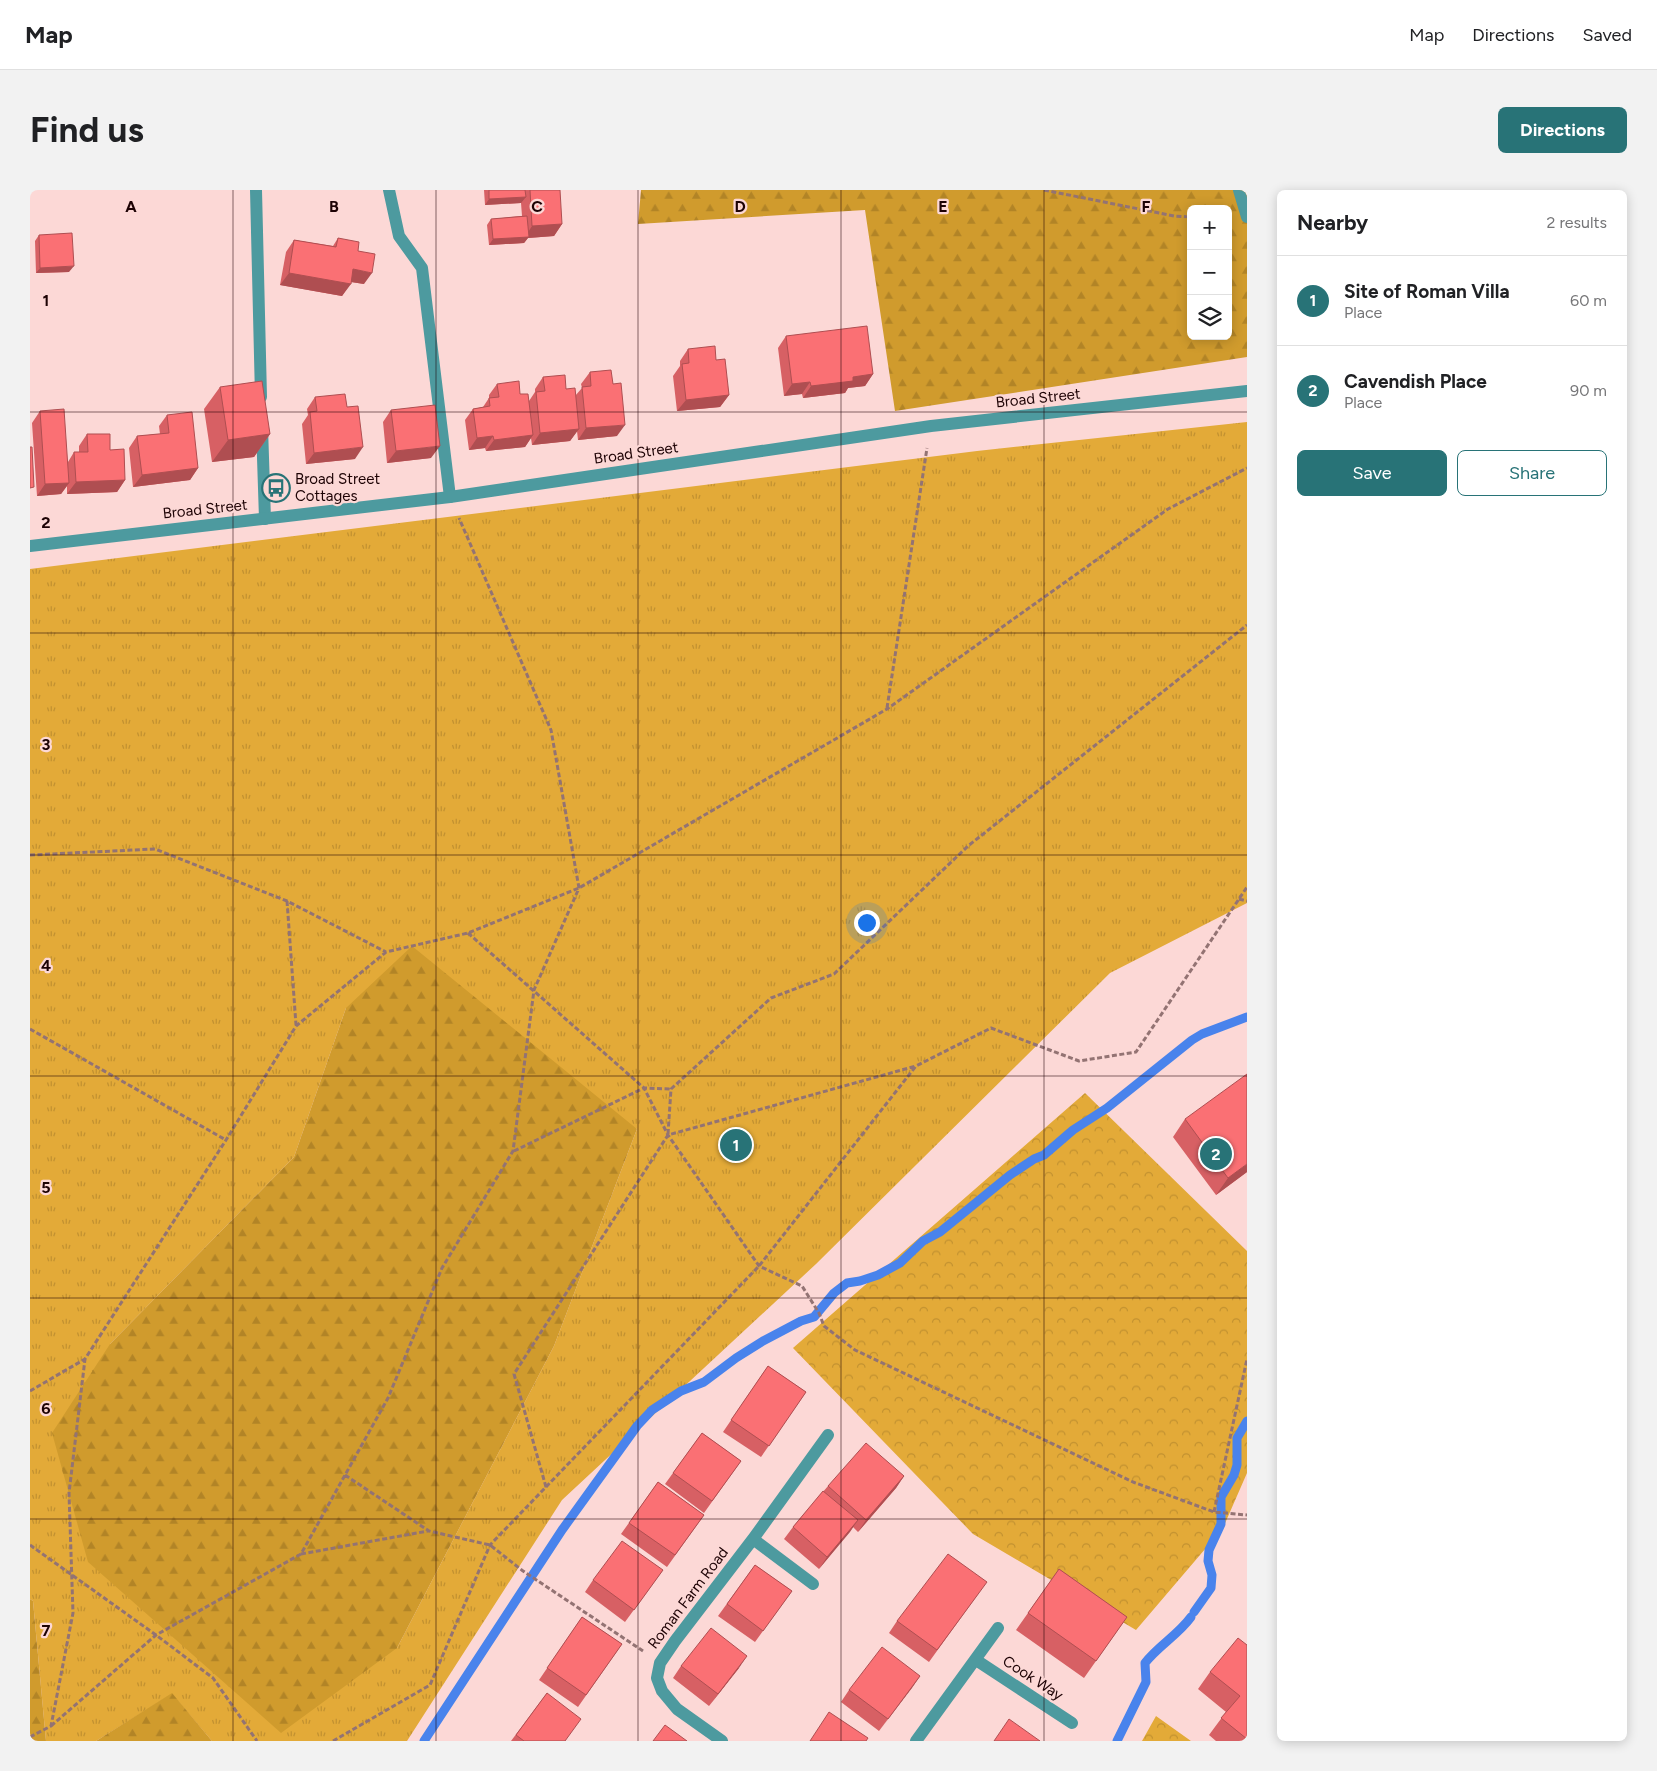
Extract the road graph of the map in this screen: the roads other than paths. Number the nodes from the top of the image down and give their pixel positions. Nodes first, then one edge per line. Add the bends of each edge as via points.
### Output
1 (256, 190) edge
2 (389, 190) edge
3 (1239, 190) edge
4 (1247, 218) edge
5 (1247, 391) edge
6 (450, 497) junction
7 (265, 519) junction
8 (30, 546) edge
9 (828, 1435) dead end
10 (753, 1539) junction
11 (813, 1584) dead end
12 (998, 1628) dead end
13 (976, 1660) junction
14 (1072, 1723) dead end
15 (722, 1741) edge
16 (916, 1741) edge

1 - 7 street
2 - 6 street via 399,236 422,268
3 - 4 street
5 - 6 street, Broad Street via 931,426
6 - 7 street, Broad Street
7 - 8 street, Broad Street
9 - 10 street, Roman Farm Road
10 - 11 street
10 - 15 street, Roman Farm Road via 675,1641 660,1663 657,1678 677,1708
12 - 13 street
13 - 14 street, Cook Way
13 - 16 street

